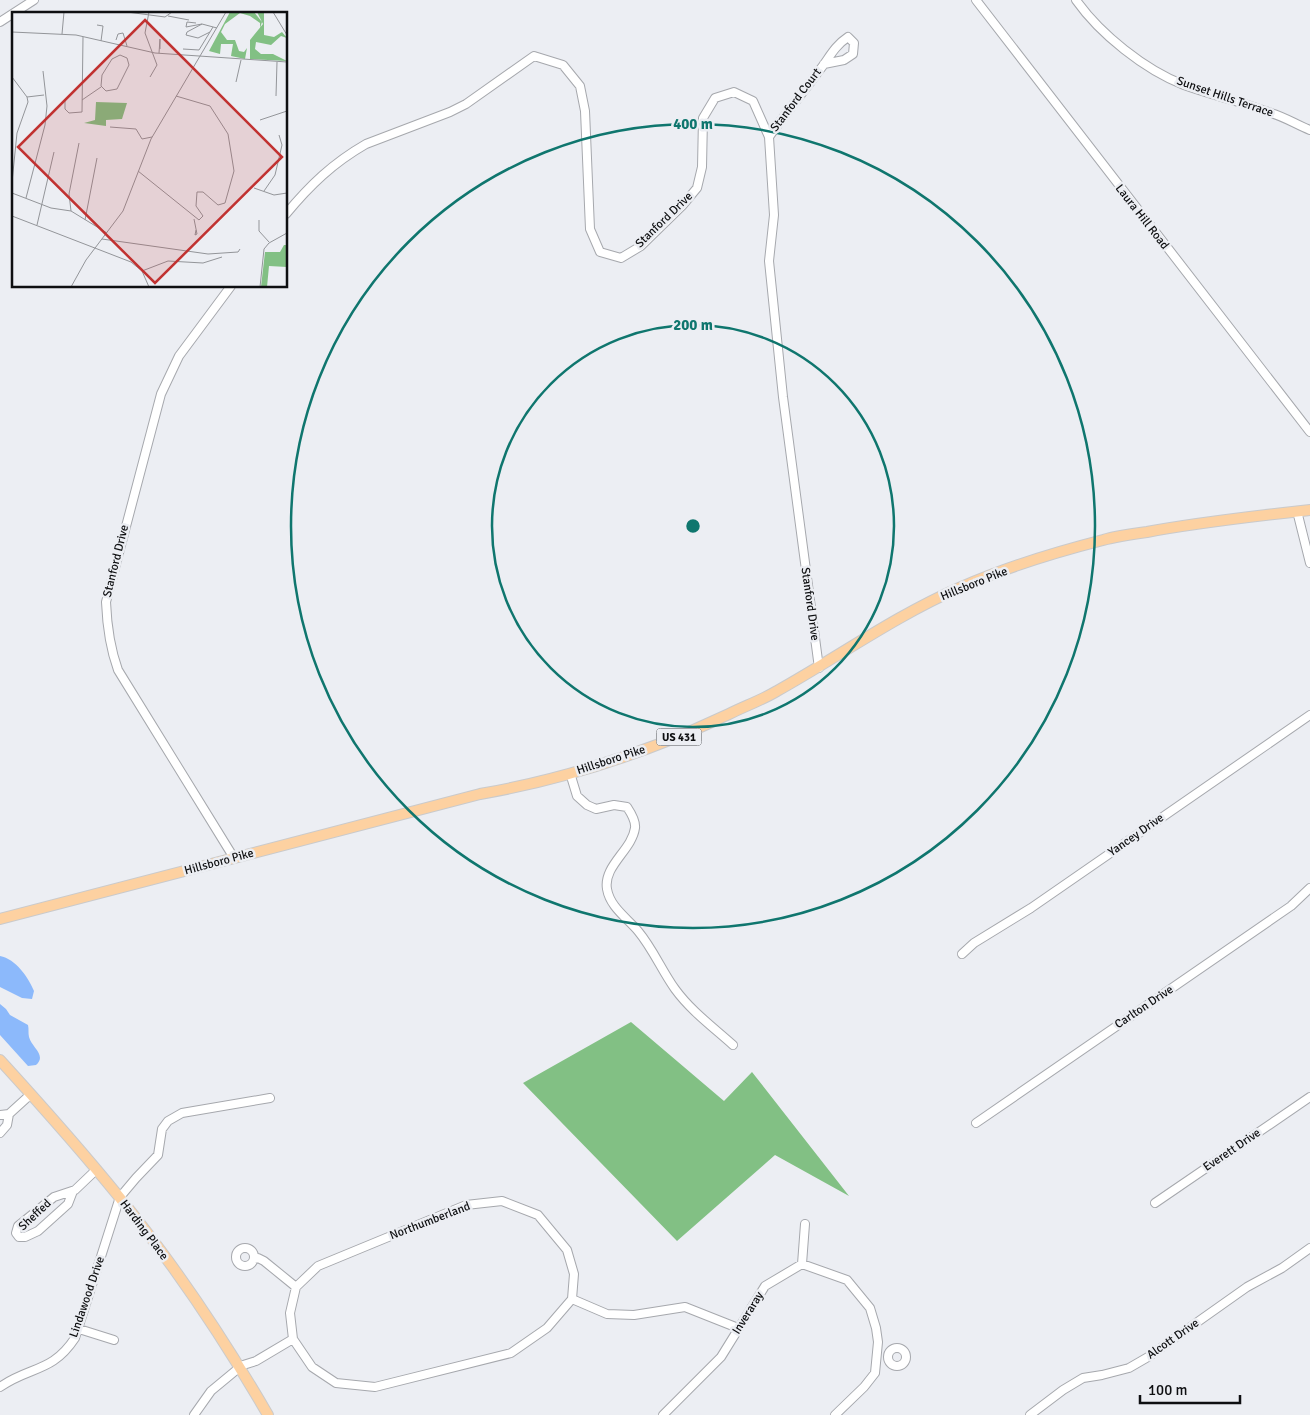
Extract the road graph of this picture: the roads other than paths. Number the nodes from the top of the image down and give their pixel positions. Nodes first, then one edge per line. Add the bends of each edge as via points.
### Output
1 (34, 0) edge
2 (976, 0) edge
3 (1076, 0) edge
4 (15, 12) edge
5 (12, 14) edge
6 (0, 22) edge
7 (824, 64) dead end
8 (1310, 130) edge
9 (769, 137) junction
10 (288, 212) edge
11 (230, 288) edge
12 (1310, 432) edge
13 (1310, 510) edge
14 (1297, 511) junction
15 (1310, 563) edge
16 (819, 668) junction
17 (1310, 715) edge
18 (570, 773) junction
19 (234, 858) junction
20 (1310, 888) edge
21 (0, 919) edge
22 (962, 954) dead end
23 (733, 1045) dead end
24 (0, 1060) edge
25 (31, 1094) junction
26 (1310, 1097) edge
27 (270, 1098) dead end
28 (4, 1115) edge
29 (976, 1123) dead end
30 (0, 1133) edge
31 (96, 1170) junction
32 (73, 1191) junction
33 (120, 1197) junction
34 (1155, 1203) dead end
35 (806, 1224) dead end
36 (1310, 1248) edge
37 (254, 1259) dead end
38 (802, 1264) junction
39 (296, 1287) junction
40 (572, 1299) junction
41 (738, 1328) junction
42 (79, 1329) junction
43 (114, 1340) dead end
44 (293, 1340) junction
45 (876, 1354) junction
46 (888, 1356) dead end
47 (240, 1367) junction
48 (0, 1387) edge
49 (194, 1415) edge
50 (268, 1415) edge
51 (663, 1415) edge
52 (835, 1415) edge
53 (1030, 1415) edge

1 - 4 street
2 - 12 street, Laura Hill Road
3 - 8 street, Sunset Hills Terrace via 1104,32 1161,74 1273,113
5 - 6 street
7 - 9 street, Stanford Court
9 - 10 street, Stanford Drive via 753,101 734,92 715,98 703,118 702,167 697,188 640,246 621,258 600,252 590,230 585,111 580,86 563,65 534,56 466,104 353,151 308,187
9 - 16 street, Stanford Drive via 774,215 769,261
11 - 19 street, Stanford Drive via 179,356 161,394 106,602 108,635 118,670
13 - 14 main road, Hillsboro Pike / US 431
14 - 15 street
14 - 16 main road, Hillsboro Pike / US 431 via 1104,539 1026,564 922,605
16 - 18 main road, Hillsboro Pike / US 431 via 672,740
17 - 22 street, Yancey Drive
18 - 19 main road, Hillsboro Pike / US 431
18 - 23 street via 577,796 587,805 596,809 614,805 627,807 633,816 636,827 608,876 609,899 639,932 689,1007
19 - 21 main road, Hillsboro Pike / US 431
20 - 29 street, Carlton Drive via 1291,906
24 - 25 main road, Harding Place
25 - 28 street
25 - 31 main road, Harding Place
26 - 34 street, Everett Drive
27 - 33 street via 182,1113 168,1121 162,1129 158,1156
28 - 30 street via 7,1125
31 - 32 street, Sheffed
31 - 33 main road, Harding Place
32 - 32 street, Sheffed via 68,1204 38,1231 25,1237 16,1233 18,1226 54,1198
33 - 42 street, Lindawood Drive
33 - 47 main road, Harding Place via 205,1312
35 - 38 street
36 - 53 street, Alcott Drive via 1247,1287 1148,1357 1129,1368 1083,1378
37 - 39 street via 264,1261
38 - 41 street, Inveraray via 765,1286
38 - 45 street via 847,1280 870,1308 878,1342
39 - 40 street, Northumberland via 318,1266 466,1205 502,1200 538,1215 567,1250 574,1274
39 - 44 street via 290,1313
40 - 41 street via 607,1314 634,1315 685,1307
40 - 44 street via 547,1328 510,1353 375,1387 336,1383 312,1367
41 - 51 street, Inveraray via 721,1357
42 - 43 street
42 - 48 street, Lindawood Drive via 68,1349 56,1360
44 - 47 street
45 - 46 street
45 - 52 street via 875,1373
47 - 49 street via 211,1391
47 - 50 main road, Harding Place

